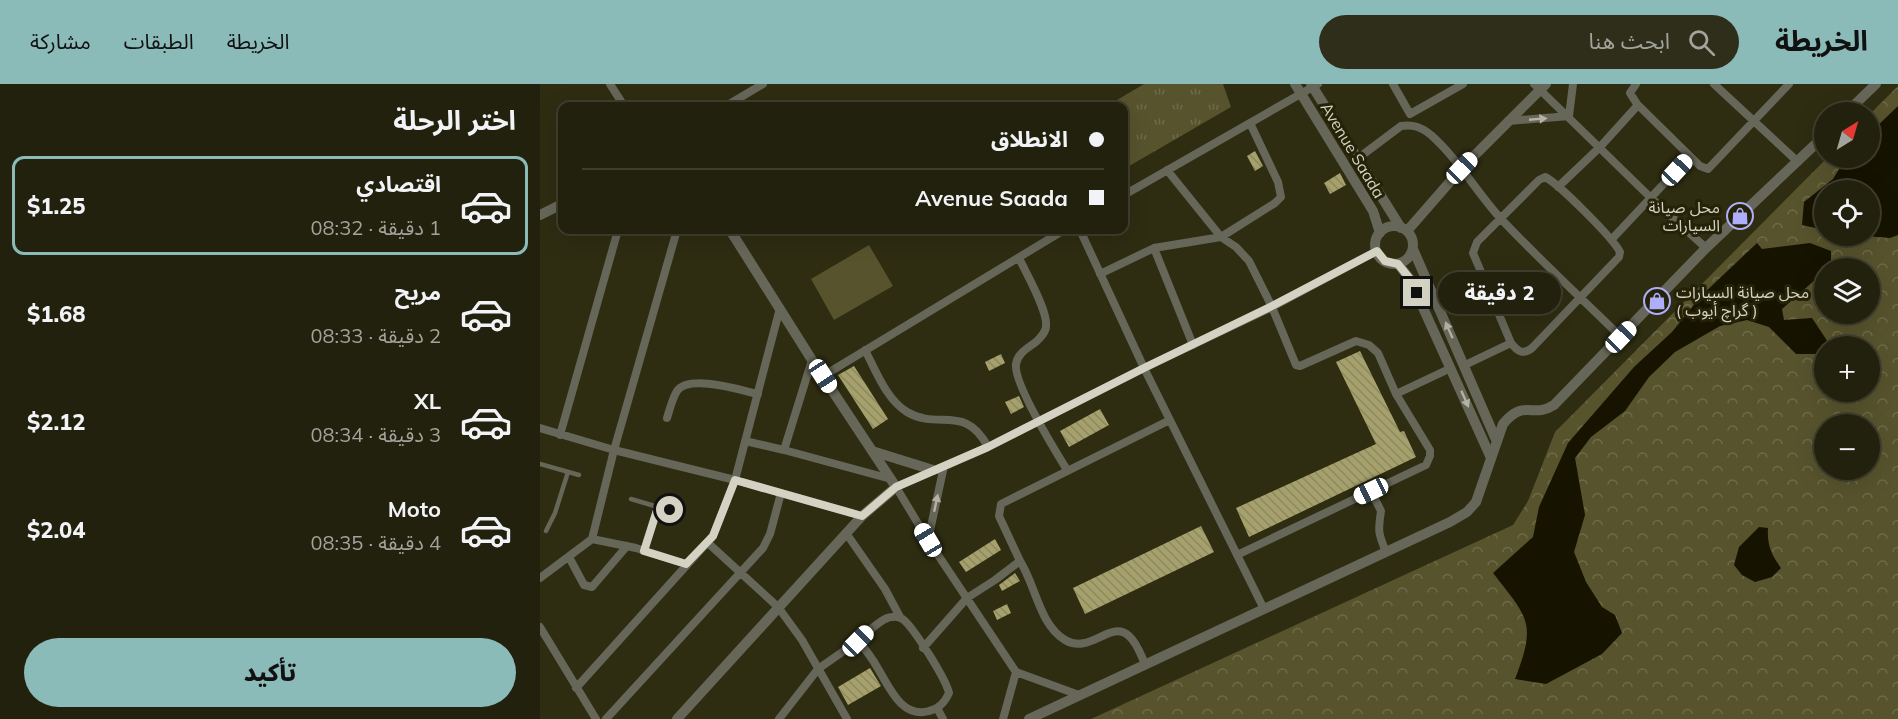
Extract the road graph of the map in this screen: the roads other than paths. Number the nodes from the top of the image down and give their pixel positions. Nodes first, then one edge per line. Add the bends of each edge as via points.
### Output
1 (610, 84) edge
2 (763, 84) edge
3 (1393, 84) edge
4 (1463, 84) edge
5 (1573, 84) edge
6 (1636, 84) edge
7 (1714, 84) edge
8 (1789, 84) edge
9 (1876, 84) edge
10 (1314, 85) edge
11 (1540, 86) edge
12 (1298, 88) edge
13 (621, 102) edge
14 (733, 102) edge
15 (1857, 102) edge
16 (1638, 105) junction
17 (1410, 114) junction
18 (1569, 116) junction
19 (1508, 121) junction
20 (1754, 122) junction
21 (1250, 123) junction
22 (1410, 125) junction
23 (1814, 146) edge
24 (1600, 147) junction
25 (1689, 157) junction
26 (1357, 159) junction
27 (1798, 162) junction
28 (1462, 168) junction
29 (1167, 170) junction
30 (1558, 187) junction
31 (1128, 193) edge
32 (1651, 198) junction
33 (558, 206) edge
34 (540, 215) edge
35 (1500, 218) junction
36 (1404, 229) junction
37 (1380, 233) junction
38 (617, 234) edge
39 (676, 234) edge
40 (733, 234) edge
41 (1058, 234) edge
42 (1082, 234) edge
43 (1221, 237) junction
44 (1611, 239) junction
45 (1154, 248) junction
46 (1706, 248) junction
47 (1413, 249) junction
48 (1377, 251) junction
49 (1019, 258) junction
50 (1398, 264) junction
51 (1100, 274) junction
52 (1484, 282) junction
53 (1581, 297) junction
54 (1437, 304) junction
55 (1272, 306) junction
56 (780, 308) junction
57 (1621, 337) junction
58 (1511, 343) junction
59 (1192, 345) junction
60 (865, 350) junction
61 (812, 360) junction
62 (1465, 365) junction
63 (1144, 368) junction
64 (1451, 368) junction
65 (823, 376) junction
66 (758, 393) junction
67 (1396, 394) junction
68 (667, 418) dead end
69 (1170, 420) junction
70 (1038, 422) junction
71 (540, 428) edge
72 (560, 435) junction
73 (746, 441) junction
74 (1497, 442) junction
75 (988, 447) junction
76 (614, 450) junction
77 (784, 450) junction
78 (872, 451) junction
79 (1491, 458) junction
80 (540, 464) edge
81 (944, 466) junction
82 (933, 470) junction
83 (1068, 470) junction
84 (568, 472) junction
85 (579, 475) dead end
86 (735, 480) junction
87 (893, 483) junction
88 (1371, 491) junction
89 (781, 493) junction
90 (631, 500) dead end
91 (658, 507) junction
92 (681, 512) dead end
93 (862, 516) junction
94 (546, 531) dead end
95 (846, 533) junction
96 (592, 539) junction
97 (928, 540) junction
98 (708, 543) junction
99 (627, 546) junction
100 (644, 551) junction
101 (1386, 552) junction
102 (1237, 555) junction
103 (569, 557) junction
104 (1020, 561) junction
105 (686, 564) junction
106 (739, 572) junction
107 (540, 578) edge
108 (967, 598) junction
109 (778, 607) junction
110 (1264, 609) junction
111 (900, 617) junction
112 (540, 627) edge
113 (858, 641) junction
114 (923, 648) junction
115 (1145, 664) junction
116 (818, 669) junction
117 (1016, 672) junction
118 (576, 688) junction
119 (1079, 695) junction
120 (937, 708) junction
121 (596, 719) edge
122 (606, 719) edge
123 (678, 719) edge
124 (779, 719) edge
125 (847, 719) edge
126 (943, 719) edge
127 (1003, 719) edge
128 (1029, 719) edge

1 - 13 street
2 - 14 street
3 - 17 street
4 - 17 street
5 - 18 street
6 - 16 street via 1630,93
7 - 20 street
8 - 20 street
9 - 15 street
10 - 12 street
10 - 26 street, Avenue Saada
11 - 18 street
11 - 19 street
12 - 21 street
12 - 37 street, Avenue Saada via 1373,211
16 - 24 street
16 - 25 street
17 - 22 street
19 -> 18 street
18 - 24 street
19 - 28 street
20 - 25 street via 1708,169
20 - 27 street
21 - 29 street
21 - 43 street via 1278,182 1281,197
22 - 26 street via 1401,126
22 - 28 street via 1430,134
23 - 27 street
24 - 30 street
24 - 32 street
25 - 32 street
26 - 36 street, Avenue Saada
27 - 46 street
28 - 35 street
28 - 36 street
29 - 31 street
29 - 43 street
30 - 35 street via 1545,177 1539,180
30 - 44 street
32 - 44 street
32 - 46 street
33 - 34 street
35 - 52 street via 1474,248 1473,258
35 - 53 street
36 - 37 street via 1390,227
36 - 47 street via 1411,236
37 - 48 street
38 - 72 street
39 - 76 street
40 - 56 street
41 - 49 street
42 - 51 street
43 - 45 street
43 - 55 street via 1249,261
44 - 53 street via 1619,257
45 - 51 street
45 - 59 street
46 - 57 street
47 - 50 street
47 - 54 street
48 - 50 street via 1385,261
48 - 55 street
49 - 60 street
49 - 70 street via 1047,325 1038,340 1018,357 1015,366
50 - 64 street via 1410,279
51 - 63 street
52 - 54 street
52 - 58 street
53 - 57 street
53 - 58 street via 1525,353
62 -> 54 street
55 - 59 street
55 - 67 street via 1296,365 1356,341 1364,342 1378,353
56 - 61 street
56 - 66 street
57 - 74 street via 1554,405 1512,414 1503,424
58 - 62 street
59 - 63 street
60 - 65 street
60 - 75 street via 896,403 909,413 970,424
61 - 65 street
61 - 77 street
62 - 74 street
63 - 69 street
63 - 70 street
64 - 67 street
64 -> 79 street
65 - 78 street
66 - 68 street via 687,384 677,391
66 - 73 street
67 - 88 street via 1430,456 1426,465
69 - 83 street
69 - 102 street
70 - 75 street
70 - 83 street
71 - 72 street
72 - 76 street
73 - 77 street
73 - 86 street
74 - 79 street
75 - 81 street
76 - 86 street
76 - 96 street
77 - 87 street
78 - 82 street
78 - 87 street
79 - 101 street via 1476,502 1467,512
80 - 84 lane
81 - 82 street
97 -> 81 street
82 - 87 street
83 - 104 street via 1001,504 999,516
84 - 85 lane
84 - 94 lane
86 - 89 street
86 - 98 street
87 - 93 street
87 - 97 street
88 - 101 street via 1381,511 1378,525
88 - 102 street
89 - 93 street
89 - 106 street via 763,548
90 - 91 lane
91 - 92 lane
91 - 100 lane
93 - 95 street
95 - 109 street
95 - 111 street
96 - 99 street
96 - 103 street
97 - 108 street
98 - 105 street
98 - 106 street
99 - 100 street
99 - 103 street via 592,587 584,585
100 - 105 street
101 - 110 street
102 - 110 street
103 - 107 street
104 - 108 street
104 - 115 street via 1041,610 1065,640 1090,643 1109,633 1124,632 1131,637
105 - 118 street
106 - 109 street
106 - 122 street
108 - 114 street
108 - 117 street
109 - 116 street
109 - 123 street
110 - 115 street
111 - 113 street via 888,618
111 - 114 street
112 - 118 street
113 - 116 street
113 - 120 street via 903,706 918,713
114 - 120 street via 949,693
115 - 119 street
116 - 124 street
116 - 125 street
117 - 119 street
117 - 127 street
118 - 121 street
119 - 128 street
120 - 126 street

